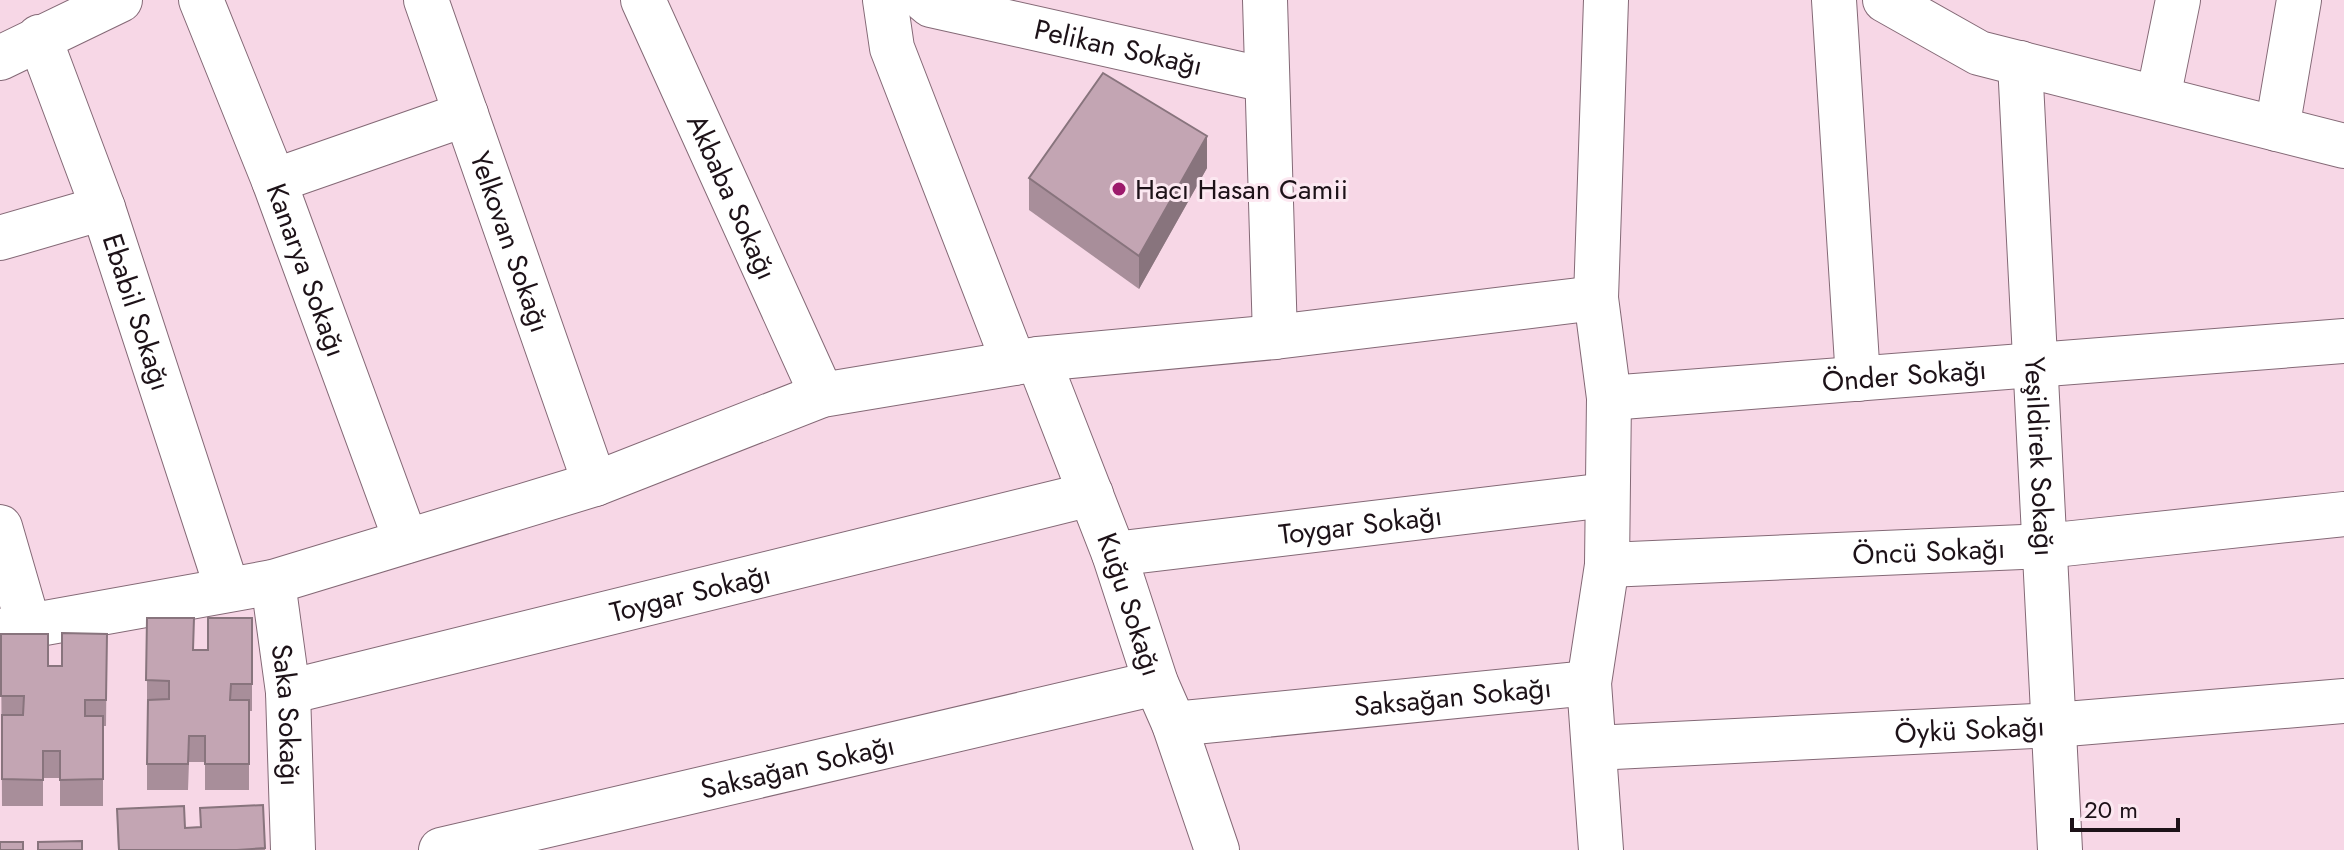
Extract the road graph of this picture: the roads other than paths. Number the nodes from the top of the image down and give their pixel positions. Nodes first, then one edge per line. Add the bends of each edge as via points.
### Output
1 (120, 0) edge
2 (201, 0) edge
3 (426, 0) edge
4 (643, 0) edge
5 (885, 0) edge
6 (925, 0) edge
7 (1265, 0) edge
8 (1606, 0) edge
9 (1834, 0) edge
10 (1885, 0) edge
11 (2178, 0) edge
12 (2299, 0) edge
13 (1036, 14) edge
14 (39, 37) junction
15 (0, 58) edge
16 (2020, 63) junction
17 (1266, 80) junction
18 (2158, 98) junction
19 (466, 114) junction
20 (2277, 129) junction
21 (2344, 146) edge
22 (274, 181) junction
23 (103, 208) junction
24 (0, 238) edge
25 (1596, 298) junction
26 (1275, 337) junction
27 (2344, 341) edge
28 (1026, 361) junction
29 (2035, 366) junction
30 (1858, 379) junction
31 (822, 395) junction
32 (1609, 398) junction
33 (595, 484) junction
34 (1091, 494) junction
35 (1607, 495) junction
36 (2344, 514) edge
37 (0, 527) edge
38 (406, 541) junction
39 (2045, 546) junction
40 (1114, 554) junction
41 (1607, 565) junction
42 (273, 582) junction
43 (227, 588) junction
44 (14, 629) edge
45 (1156, 683) junction
46 (1589, 683) junction
47 (288, 692) junction
48 (2344, 701) edge
49 (1174, 724) junction
50 (2054, 725) junction
51 (1594, 748) junction
52 (293, 850) edge
53 (441, 850) edge
54 (1217, 850) edge
55 (1601, 850) edge
56 (2060, 850) edge

1 - 14 street
2 - 22 street, Kanarya Sokağı
3 - 19 street, Yelkovan Sokağı
4 - 31 street, Akbaba Sokağı
5 - 28 street, Kuğu Sokağı via 892,48
6 - 13 street, Pelikan Sokağı via 931,5
7 - 17 street
8 - 25 street
9 - 30 street
10 - 16 street via 1979,53
11 - 18 street
12 - 20 street
13 - 17 street, Pelikan Sokağı
14 - 15 street
14 - 23 street, Ebabil Sokağı
16 - 18 street
16 - 29 street, Yeşildirek Sokağı
17 - 26 street
18 - 20 street
19 - 22 street
19 - 33 street, Yelkovan Sokağı
20 - 21 street
22 - 38 street, Kanarya Sokağı
23 - 24 street
23 - 43 street, Ebabil Sokağı
25 - 26 street
25 - 32 street
26 - 28 street
27 - 29 street, Önder Sokağı
28 - 31 street
28 - 34 street, Kuğu Sokağı
29 - 30 street, Önder Sokağı
29 - 39 street, Yeşildirek Sokağı
30 - 32 street, Önder Sokağı
31 - 33 street
32 - 35 street
33 - 38 street
34 - 40 street, Kuğu Sokağı
34 - 47 street, Toygar Sokağı
35 - 40 street, Toygar Sokağı
35 - 41 street
36 - 39 street, Öncü Sokağı
37 - 44 street
38 - 42 street
39 - 41 street, Öncü Sokağı
39 - 50 street, Yeşildirek Sokağı
40 - 45 street, Kuğu Sokağı
41 - 46 street
42 - 43 street
42 - 47 street, Saka Sokağı
43 - 44 street
45 - 49 street, Kuğu Sokağı
45 - 53 street, Saksağan Sokağı
46 - 49 street, Saksağan Sokağı
46 - 51 street
47 - 52 street, Saka Sokağı
48 - 50 street, Öykü Sokağı
49 - 54 street, Kuğu Sokağı
50 - 51 street, Öykü Sokağı
50 - 56 street, Yeşildirek Sokağı
51 - 55 street

